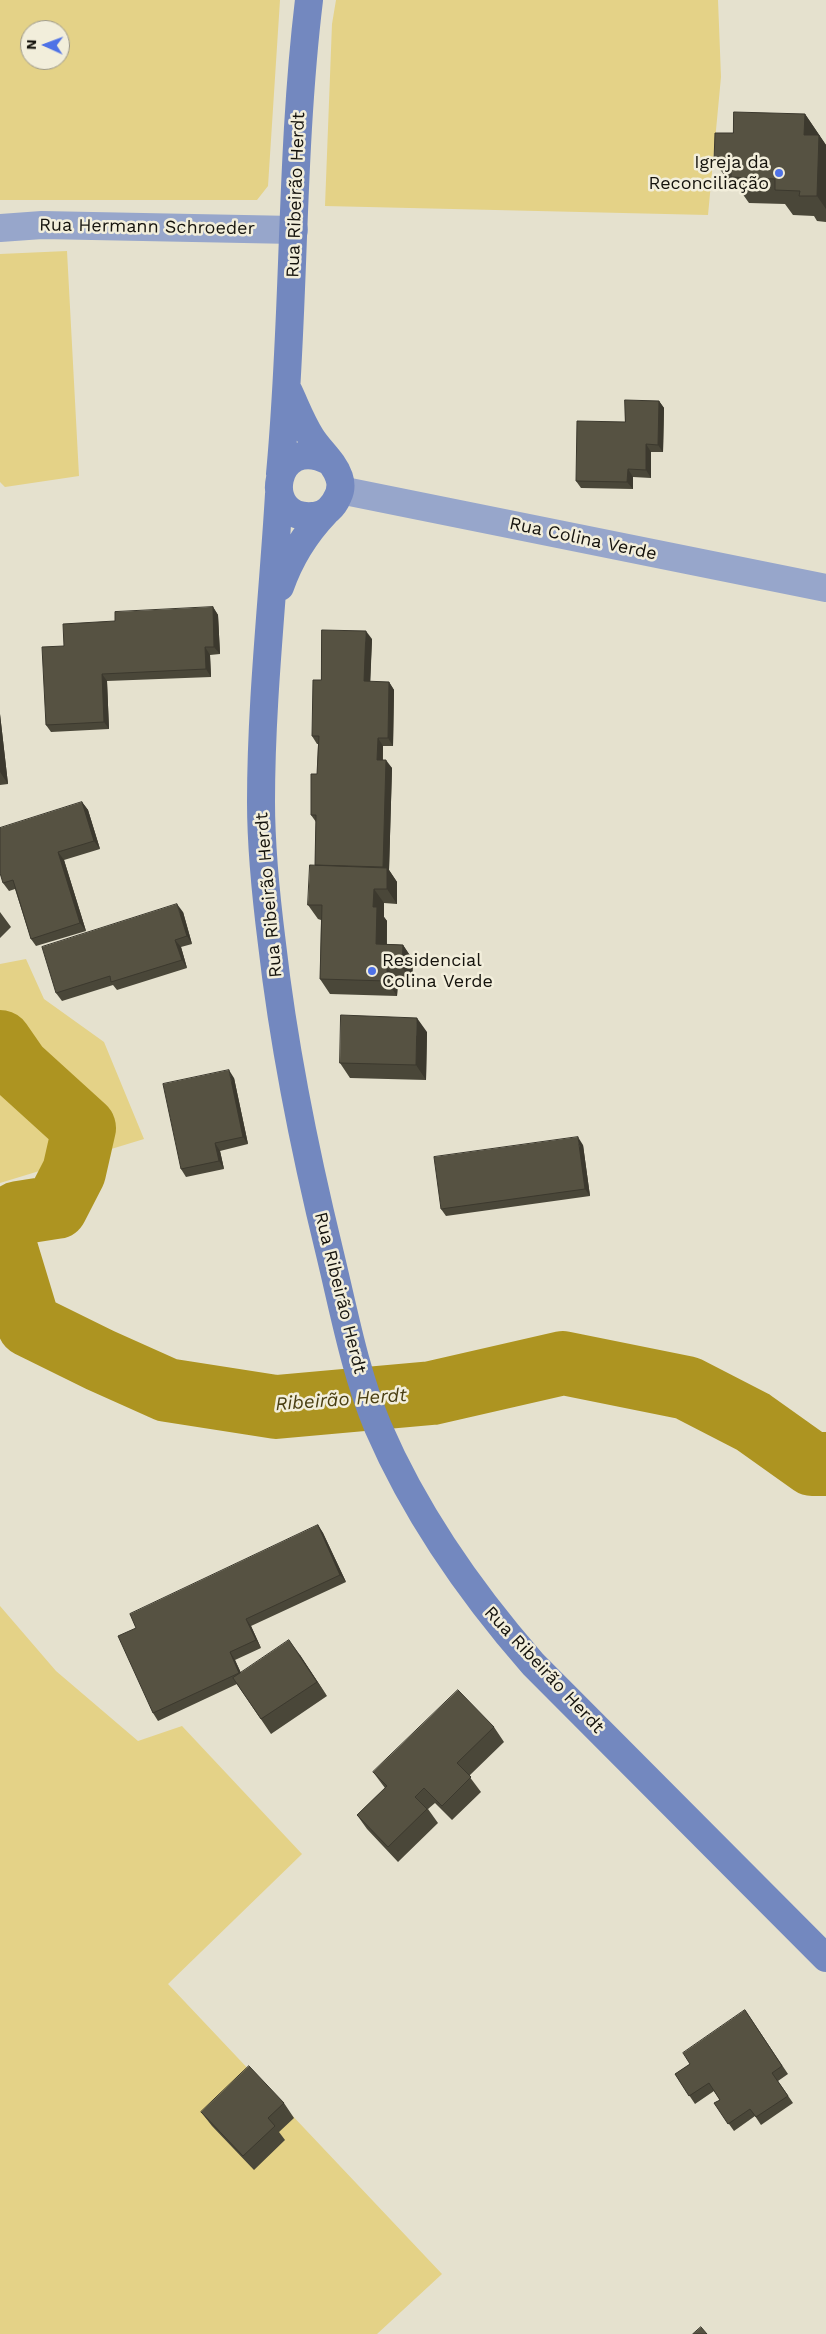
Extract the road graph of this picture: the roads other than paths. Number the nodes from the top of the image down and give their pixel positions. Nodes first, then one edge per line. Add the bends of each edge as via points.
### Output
1 (309, 0) edge
2 (0, 228) edge
3 (294, 230) junction
4 (288, 391) junction
5 (328, 461) junction
6 (280, 484) junction
7 (333, 501) junction
8 (826, 588) edge
9 (272, 612) junction
10 (826, 1958) edge

1 - 3 street, Rua Ribeirão Herdt via 298,118
2 - 3 street, Rua Hermann Schroeder via 42,225
3 - 4 street, Rua Ribeirão Herdt
4 - 5 street, Rua Ribeirão Herdt via 311,438
4 - 6 street, Rua Ribeirão Herdt
5 - 6 street via 311,454 292,459
5 - 7 street via 340,478
6 - 7 street via 289,510 298,515 317,516
6 - 9 street, Rua Ribeirão Herdt
7 - 8 street, Rua Colina Verde
7 - 9 street, Rua Ribeirão Herdt via 294,554
9 - 10 street, Rua Ribeirão Herdt via 261,804 264,884 277,991 295,1099 318,1205 360,1373 378,1426 413,1497 448,1556 494,1620 533,1664

